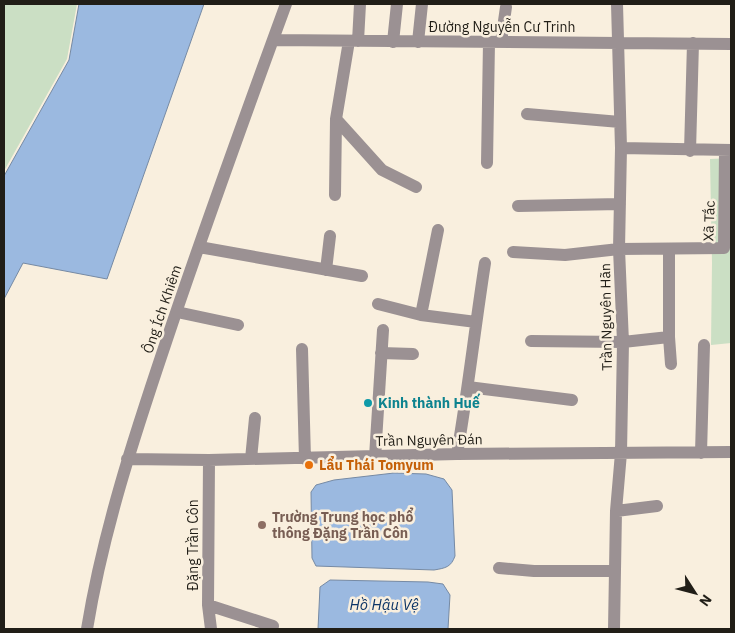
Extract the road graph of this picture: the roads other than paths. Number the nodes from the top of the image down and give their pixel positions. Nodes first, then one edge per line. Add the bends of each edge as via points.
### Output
1 (286, 4) edge
2 (360, 4) edge
3 (397, 4) edge
4 (422, 4) edge
5 (617, 4) edge
6 (506, 7) dead end
7 (273, 40) junction
8 (353, 41) junction
9 (393, 42) junction
10 (418, 42) junction
11 (495, 42) junction
12 (619, 43) junction
13 (693, 43) junction
14 (731, 44) edge
15 (527, 114) dead end
16 (336, 119) junction
17 (620, 122) junction
18 (621, 148) junction
19 (728, 150) edge
20 (690, 151) junction
21 (487, 163) dead end
22 (416, 187) dead end
23 (335, 195) dead end
24 (620, 204) junction
25 (518, 206) dead end
26 (438, 230) dead end
27 (330, 236) dead end
28 (199, 246) junction
29 (669, 249) junction
30 (619, 250) junction
31 (513, 252) dead end
32 (485, 263) dead end
33 (326, 270) junction
34 (362, 276) dead end
35 (378, 304) dead end
36 (176, 312) junction
37 (421, 315) junction
38 (476, 322) junction
39 (238, 325) dead end
40 (382, 330) dead end
41 (669, 337) junction
42 (531, 341) dead end
43 (623, 342) junction
44 (704, 345) dead end
45 (302, 349) dead end
46 (381, 353) junction
47 (413, 354) dead end
48 (671, 364) dead end
49 (468, 387) junction
50 (572, 400) dead end
51 (255, 418) dead end
52 (731, 452) edge
53 (622, 453) junction
54 (702, 453) junction
55 (457, 454) junction
56 (375, 457) junction
57 (127, 459) junction
58 (251, 459) junction
59 (305, 459) junction
60 (209, 460) junction
61 (657, 506) dead end
62 (616, 510) junction
63 (499, 568) dead end
64 (614, 571) junction
65 (208, 605) junction
66 (273, 626) dead end
67 (87, 629) edge
68 (211, 629) edge
69 (614, 629) edge

1 - 7 street, Ông Ích Khiêm
2 - 8 street
3 - 9 street
4 - 10 street
5 - 12 street, Trần Nguyên Hãn
6 - 11 street
7 - 8 street, Đường Nguyễn Cư Trinh
7 - 28 street, Ông Ích Khiêm
8 - 9 street, Đường Nguyễn Cư Trinh
8 - 16 street
9 - 10 street, Đường Nguyễn Cư Trinh
10 - 11 street, Đường Nguyễn Cư Trinh
11 - 12 street, Đường Nguyễn Cư Trinh
11 - 21 street
12 - 13 street, Đường Nguyễn Cư Trinh
12 - 17 street, Trần Nguyên Hãn
13 - 14 street, Đường Nguyễn Cư Trinh
13 - 20 street
15 - 17 street
16 - 22 street via 382,170
16 - 23 street
17 - 18 street, Trần Nguyên Hãn
18 - 20 street
18 - 24 street, Trần Nguyên Hãn
19 - 20 street
19 - 29 street, Xã Tắc via 724,248
24 - 25 street
24 - 30 street, Trần Nguyên Hãn
26 - 37 street
27 - 33 street
28 - 33 street
28 - 36 street, Ông Ích Khiêm
29 - 30 street, Xã Tắc
29 - 41 street
30 - 31 street, Xã Tắc via 565,255
30 - 43 street, Trần Nguyên Hãn
32 - 38 street
33 - 34 street
35 - 37 street
36 - 39 street
36 - 57 street, Ông Ích Khiêm
37 - 38 street
38 - 49 street
40 - 46 street
41 - 43 street
41 - 48 street
42 - 43 street
43 - 53 street, Trần Nguyên Hãn
44 - 54 street
45 - 59 street
46 - 47 street
46 - 56 street
49 - 50 street
49 - 55 street
51 - 58 street
52 - 54 street, Trần Nguyên Đán
53 - 54 street, Trần Nguyên Đán
53 - 55 street, Trần Nguyên Đán
53 - 62 street, Trần Nguyên Hãn
55 - 56 street, Trần Nguyên Đán
56 - 59 street, Trần Nguyên Đán
57 - 60 street, Trần Nguyên Đán
57 - 67 street, Ông Ích Khiêm via 106,534
58 - 59 street, Trần Nguyên Đán
58 - 60 street, Trần Nguyên Đán
60 - 65 street, Đặng Trần Côn
61 - 62 street
62 - 64 street, Trần Nguyên Hãn
63 - 64 street
64 - 69 street, Trần Nguyên Hãn
65 - 66 street
65 - 68 street, Đặng Trần Côn

